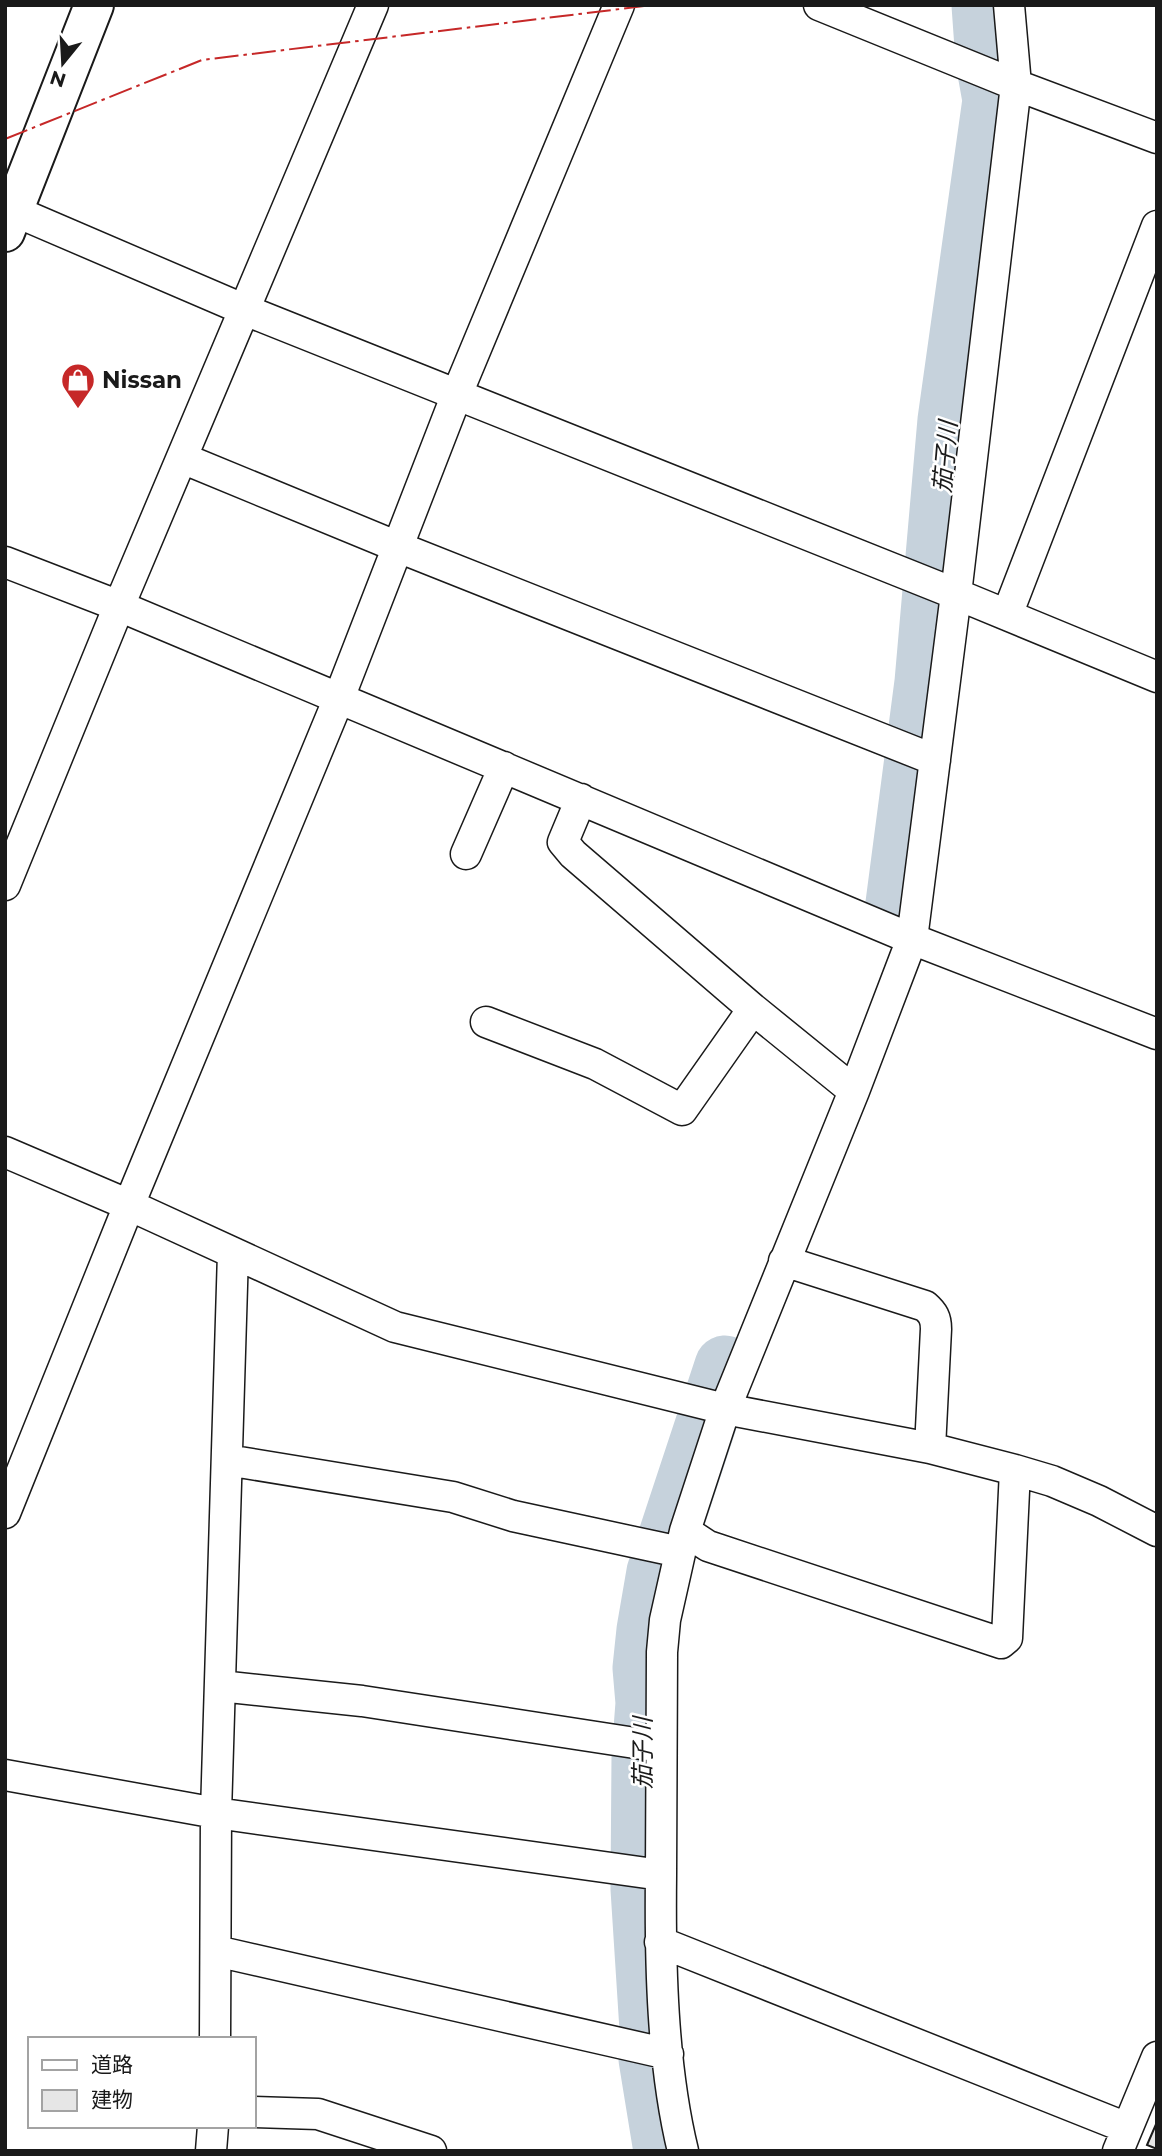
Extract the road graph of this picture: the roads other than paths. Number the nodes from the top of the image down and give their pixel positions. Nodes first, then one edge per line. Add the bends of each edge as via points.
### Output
1 (94, 5) edge
2 (373, 5) edge
3 (620, 5) edge
4 (819, 5) edge
5 (1009, 5) edge
6 (1016, 85) junction
7 (1157, 138) edge
8 (8, 217) edge
9 (1157, 226) edge
10 (245, 310) junction
11 (457, 394) junction
12 (182, 458) junction
13 (398, 547) junction
14 (5, 562) edge
15 (956, 594) junction
16 (119, 606) junction
17 (1007, 615) junction
18 (1157, 677) edge
19 (339, 698) junction
20 (935, 760) junction
21 (504, 767) junction
22 (582, 799) junction
23 (466, 854) dead end
24 (5, 885) edge
25 (912, 939) junction
26 (752, 1009) junction
27 (486, 1022) dead end
28 (1157, 1034) edge
29 (854, 1091) junction
30 (5, 1152) edge
31 (129, 1205) junction
32 (233, 1253) junction
33 (784, 1261) junction
34 (716, 1407) junction
35 (930, 1448) junction
36 (227, 1460) junction
37 (1015, 1470) junction
38 (5, 1513) edge
39 (1157, 1531) edge
40 (673, 1545) junction
41 (220, 1686) junction
42 (649, 1745) junction
43 (5, 1775) edge
44 (216, 1813) junction
45 (648, 1873) junction
46 (660, 1942) junction
47 (216, 1951) junction
48 (215, 2037) edge
49 (656, 2051) junction
50 (1157, 2057) edge
51 (256, 2112) edge
52 (213, 2128) edge
53 (1122, 2140) edge
54 (211, 2151) edge
55 (431, 2151) edge
56 (683, 2151) edge

1 - 8 street
2 - 10 street
3 - 11 street
4 - 6 street
5 - 6 street
6 - 7 street
6 - 15 street
8 - 10 street
9 - 17 street
10 - 11 street
10 - 12 street
11 - 13 street
11 - 15 street
12 - 13 street
12 - 16 street
13 - 19 street
13 - 20 street
14 - 16 street
15 - 17 street
15 - 20 street
16 - 19 street
16 - 24 street
17 - 18 street
19 - 21 street
19 - 31 street
20 - 25 street
21 - 22 street
21 - 23 street
22 - 25 street
22 - 26 street via 563,842 573,855
25 - 28 street
25 - 29 street
26 - 27 street via 682,1110 595,1064
26 - 29 street
29 - 33 street
30 - 31 street
31 - 32 street
31 - 38 street
32 - 34 street via 406,1331
32 - 36 street
33 - 34 street
33 - 35 street via 925,1306 933,1313
34 - 35 street
34 - 40 street
35 - 37 street
36 - 40 street via 453,1497 513,1516
36 - 41 street
37 - 39 street via 1099,1501
37 - 40 street via 1007,1638 1001,1643 708,1546
40 - 42 street
41 - 42 street via 362,1701
41 - 44 street
42 - 45 street
43 - 44 street
44 - 45 street
44 - 47 street
45 - 46 street
46 - 49 street
46 - 53 street
47 - 48 street
47 - 49 street
49 - 56 street
50 - 53 street
51 - 55 street via 318,2114
52 - 54 street

